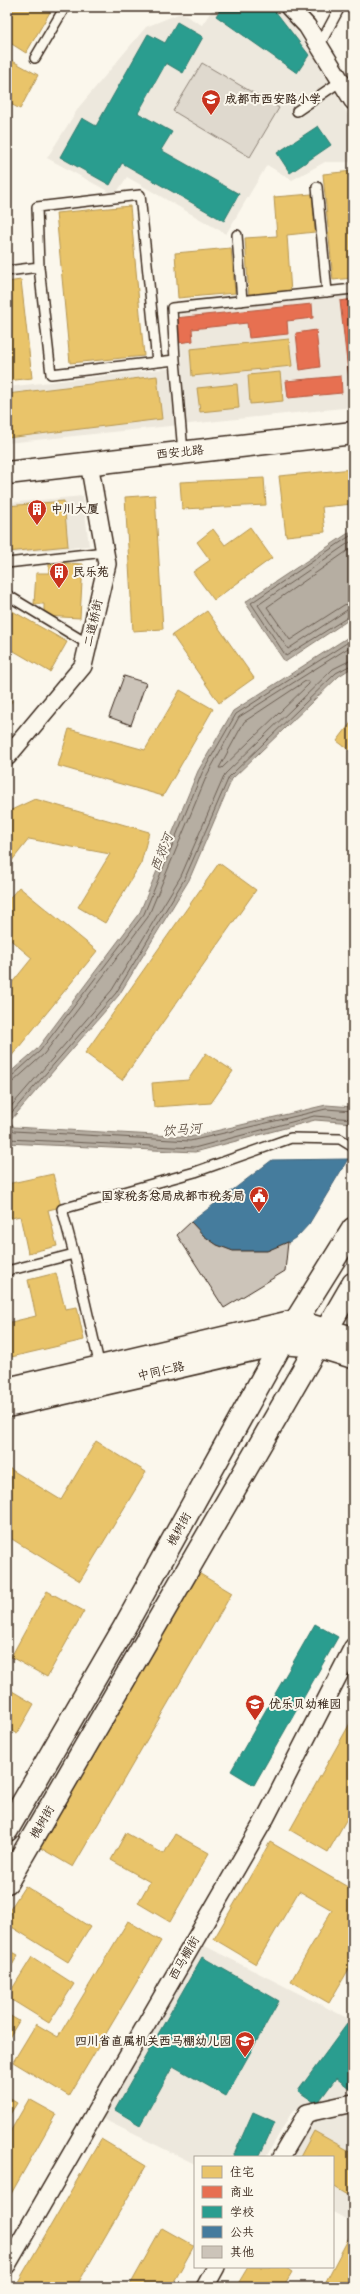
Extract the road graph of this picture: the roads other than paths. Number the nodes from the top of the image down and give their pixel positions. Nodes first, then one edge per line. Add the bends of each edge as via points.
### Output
1 (66, 7) edge
2 (289, 7) edge
3 (340, 7) edge
4 (319, 46) junction
5 (36, 58) dead end
6 (341, 82) junction
7 (353, 101) edge
8 (297, 111) dead end
9 (317, 187) dead end
10 (237, 235) dead end
11 (39, 267) junction
12 (7, 271) edge
13 (353, 289) edge
14 (327, 292) junction
15 (242, 301) junction
16 (175, 360) junction
17 (157, 362) junction
18 (353, 433) edge
19 (183, 452) junction
20 (89, 463) junction
21 (7, 473) edge
22 (105, 552) junction
23 (7, 563) edge
24 (7, 595) edge
25 (88, 644) junction
26 (7, 757) edge
27 (353, 1147) edge
28 (353, 1229) edge
29 (74, 1254) junction
30 (7, 1271) edge
31 (353, 1284) edge
32 (295, 1322) junction
33 (321, 1338) junction
34 (353, 1338) edge
35 (282, 1343) junction
36 (353, 1358) edge
37 (100, 1368) junction
38 (7, 1389) edge
39 (7, 1406) edge
40 (353, 1647) edge
41 (7, 1830) edge
42 (7, 1882) edge
43 (353, 2103) edge
44 (282, 2156) edge
45 (7, 2265) edge
46 (215, 2268) edge
47 (205, 2287) edge

1 - 5 lane
2 - 4 street via 307,26
3 - 4 lane
4 - 6 street
6 - 7 street
6 - 8 lane
9 - 14 lane
10 - 15 lane
11 - 12 lane
11 - 17 lane via 51,374
11 - 17 lane via 38,207 140,195
13 - 14 lane
14 - 15 lane
15 - 16 lane via 172,308
16 - 17 lane
16 - 19 lane
18 - 19 main road, 西安北路
19 - 20 main road, 西安北路
20 - 21 main road, 西安北路
20 - 22 street, 二道桥街
22 - 23 lane
22 - 25 street, 二道桥街 via 108,564
24 - 25 lane
25 - 26 street, 二道桥街 via 83,666
27 - 29 lane via 340,1140 291,1138 195,1172 62,1209
28 - 32 main road, 槐树街
29 - 30 lane
29 - 37 lane
31 - 33 main road, 槐树街
32 - 33 main road
32 - 35 main road, 槐树街
32 - 37 main road
33 - 34 main road
33 - 35 main road, 中同仁路
33 - 36 main road
33 - 42 main road, 槐树街
35 - 39 main road, 中同仁路
35 - 41 main road, 槐树街 via 124,1628
37 - 38 main road
40 - 45 street, 西马棚街 via 266,1817
43 - 44 street via 307,2113
46 - 47 street

